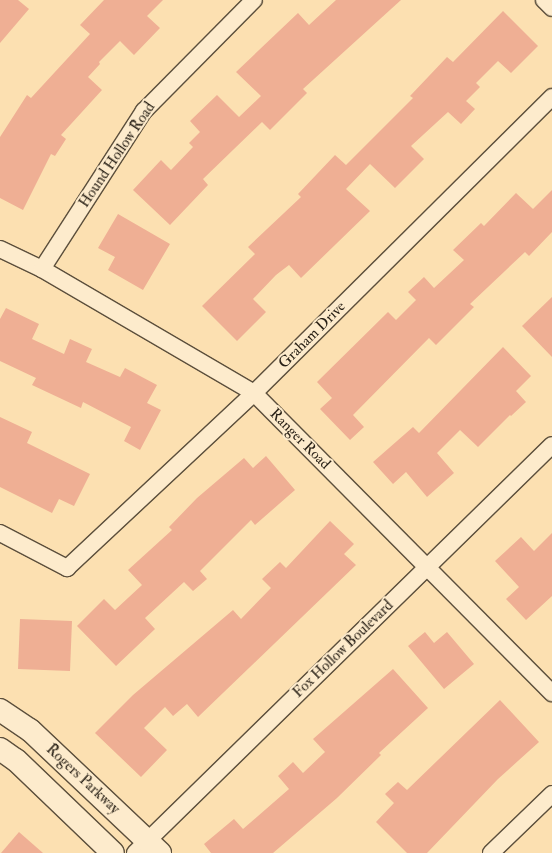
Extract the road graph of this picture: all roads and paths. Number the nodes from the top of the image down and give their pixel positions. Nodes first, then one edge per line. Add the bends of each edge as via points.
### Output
1 (254, 0) edge
2 (544, 0) edge
3 (552, 8) edge
4 (552, 97) edge
5 (0, 249) edge
6 (42, 269) junction
7 (254, 393) junction
8 (552, 445) edge
9 (0, 533) edge
10 (427, 567) junction
11 (552, 693) edge
12 (0, 710) edge
13 (0, 749) edge
14 (552, 794) edge
15 (148, 849) edge
16 (113, 853) edge
17 (491, 853) edge

1 - 6 street, Hound Hollow Road via 144,111
2 - 3 street
4 - 7 street, Graham Drive
5 - 6 street, Ranger Road
6 - 7 street, Ranger Road
7 - 9 street, Graham Drive via 67,568
7 - 10 street, Ranger Road
8 - 10 street, Fox Hollow Boulevard
10 - 11 street, Ranger Road
10 - 15 street, Fox Hollow Boulevard
12 - 15 street, Rogers Parkway via 30,730
13 - 16 street via 16,760
14 - 17 street

